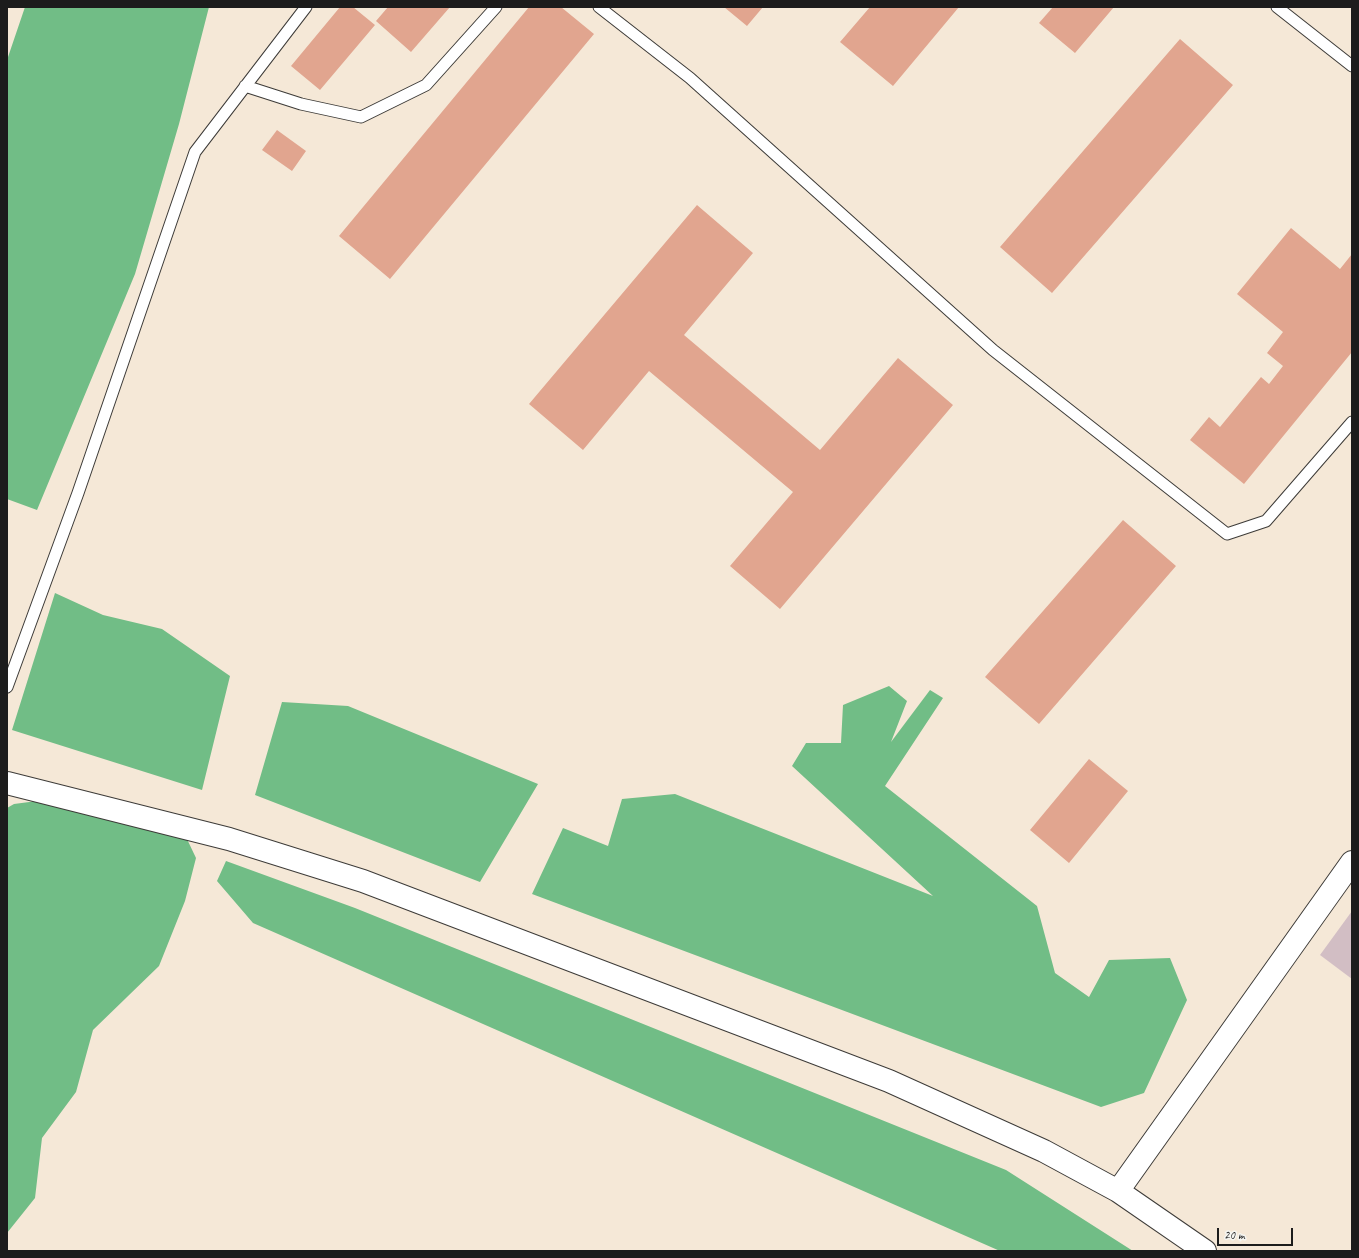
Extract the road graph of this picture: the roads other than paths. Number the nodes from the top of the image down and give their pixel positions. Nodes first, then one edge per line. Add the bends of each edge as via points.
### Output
1 (306, 7) edge
2 (496, 7) edge
3 (598, 7) edge
4 (1277, 7) edge
5 (1352, 66) edge
6 (245, 86) junction
7 (1352, 422) edge
8 (7, 687) edge
9 (7, 783) edge
10 (1352, 862) edge
11 (1118, 1191) junction
12 (1205, 1251) edge

1 - 6 lane
2 - 6 lane via 426,85 361,117 301,104
3 - 7 lane via 690,78 993,350 1227,534 1266,521
4 - 5 lane
6 - 8 lane via 195,152 78,493
9 - 11 street via 229,839 363,881 890,1081 1044,1150
10 - 11 street
11 - 12 street

